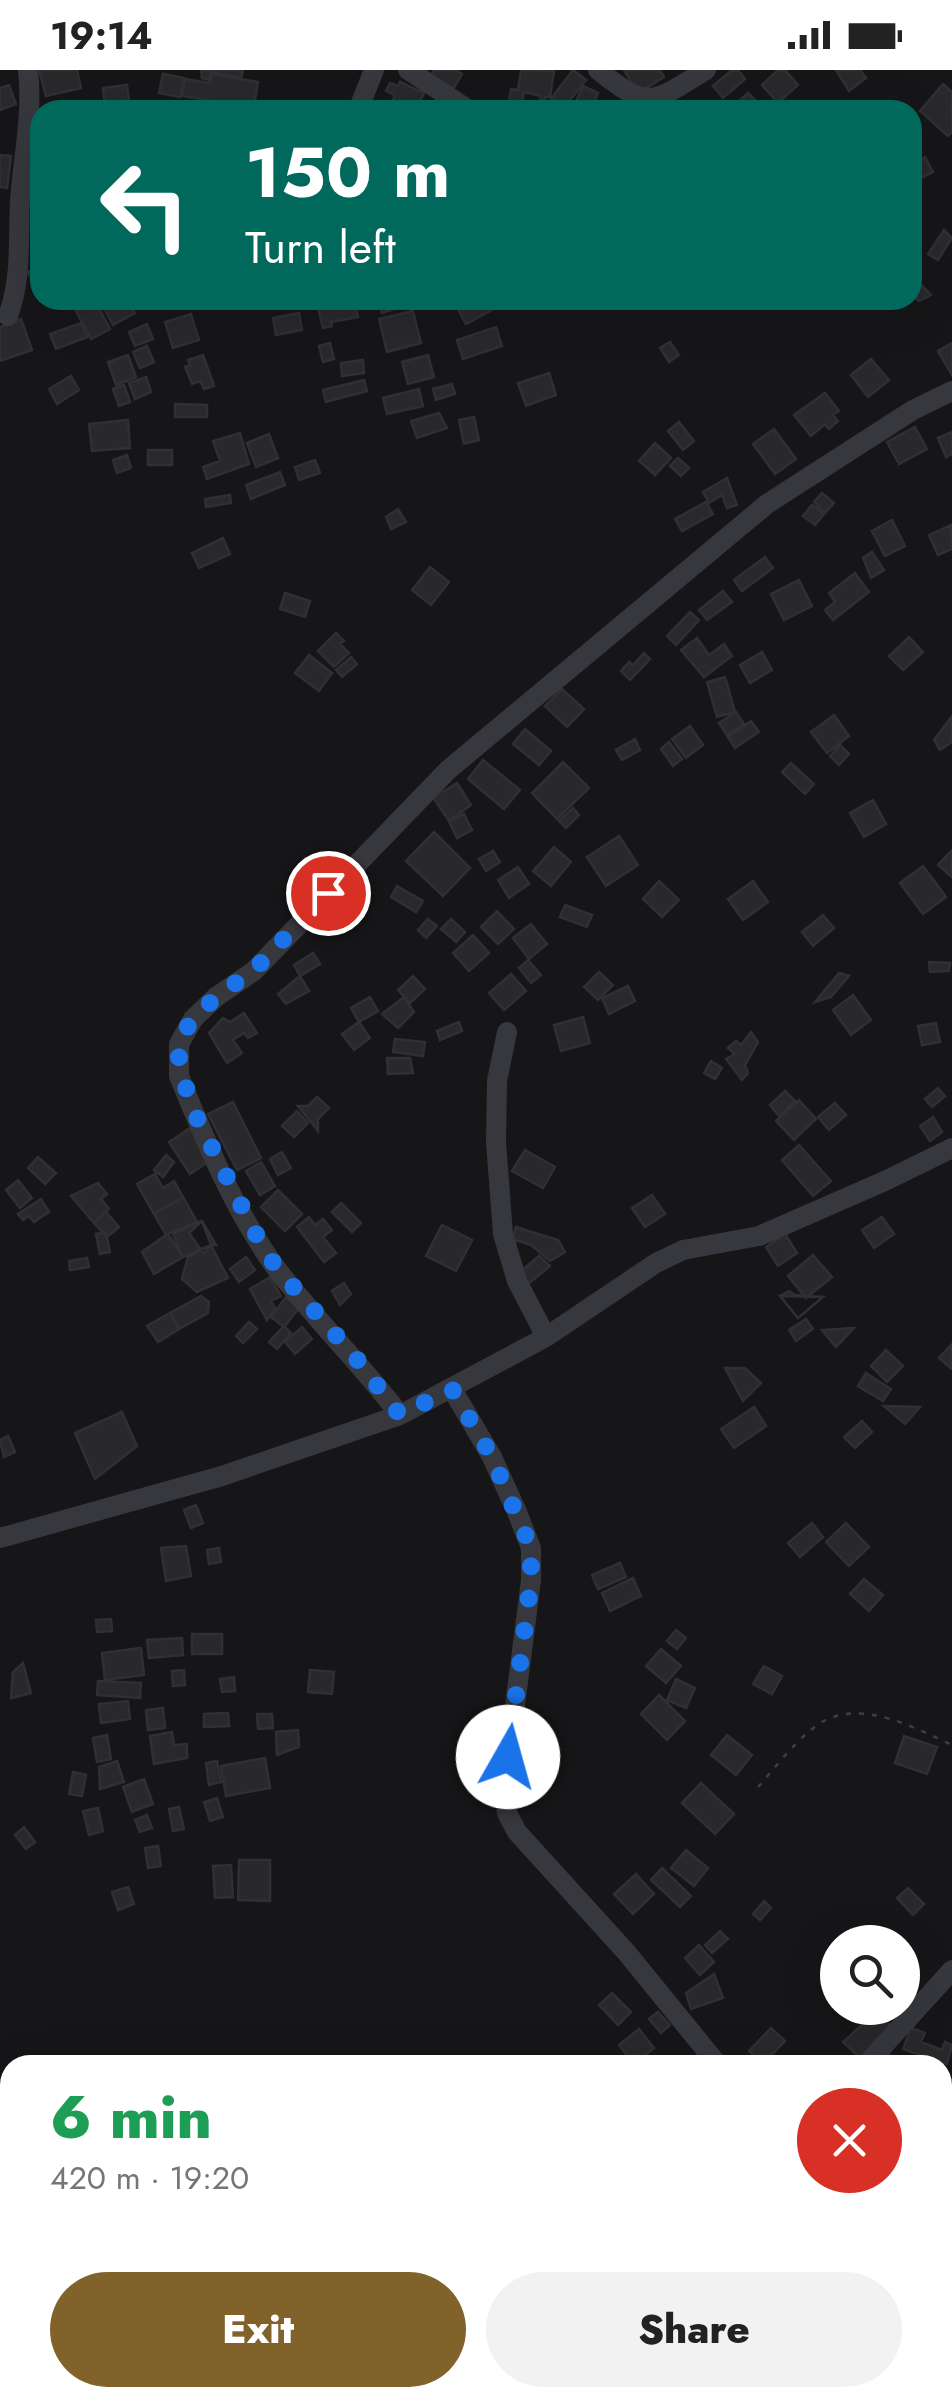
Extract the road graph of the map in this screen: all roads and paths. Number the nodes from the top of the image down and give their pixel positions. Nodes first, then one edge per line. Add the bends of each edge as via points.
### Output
1 (28, 70) edge
2 (374, 70) edge
3 (408, 70) edge
4 (598, 70) edge
5 (706, 70) edge
6 (362, 100) edge
7 (454, 100) edge
8 (8, 316) dead end
9 (952, 392) edge
10 (507, 1032) dead end
11 (952, 1148) edge
12 (546, 1337) junction
13 (452, 1389) junction
14 (400, 1415) junction
15 (0, 1538) edge
16 (952, 1746) edge
17 (758, 1787) dead end
18 (952, 1970) edge
19 (710, 2055) edge
20 (875, 2055) edge

1 - 8 street via 19,278
2 - 6 street
3 - 7 street
4 - 5 street via 642,100
9 - 14 street via 767,504 606,636 448,770 254,970 184,1032 180,1076 247,1221 276,1267
10 - 12 street via 496,1082 503,1234 517,1281
11 - 12 street via 760,1236 683,1250 656,1262
12 - 13 street
13 - 14 street
13 - 19 street via 492,1457 531,1548 507,1813
14 - 15 street via 222,1476
16 - 17 path via 908,1724 834,1714 812,1728
18 - 20 street

